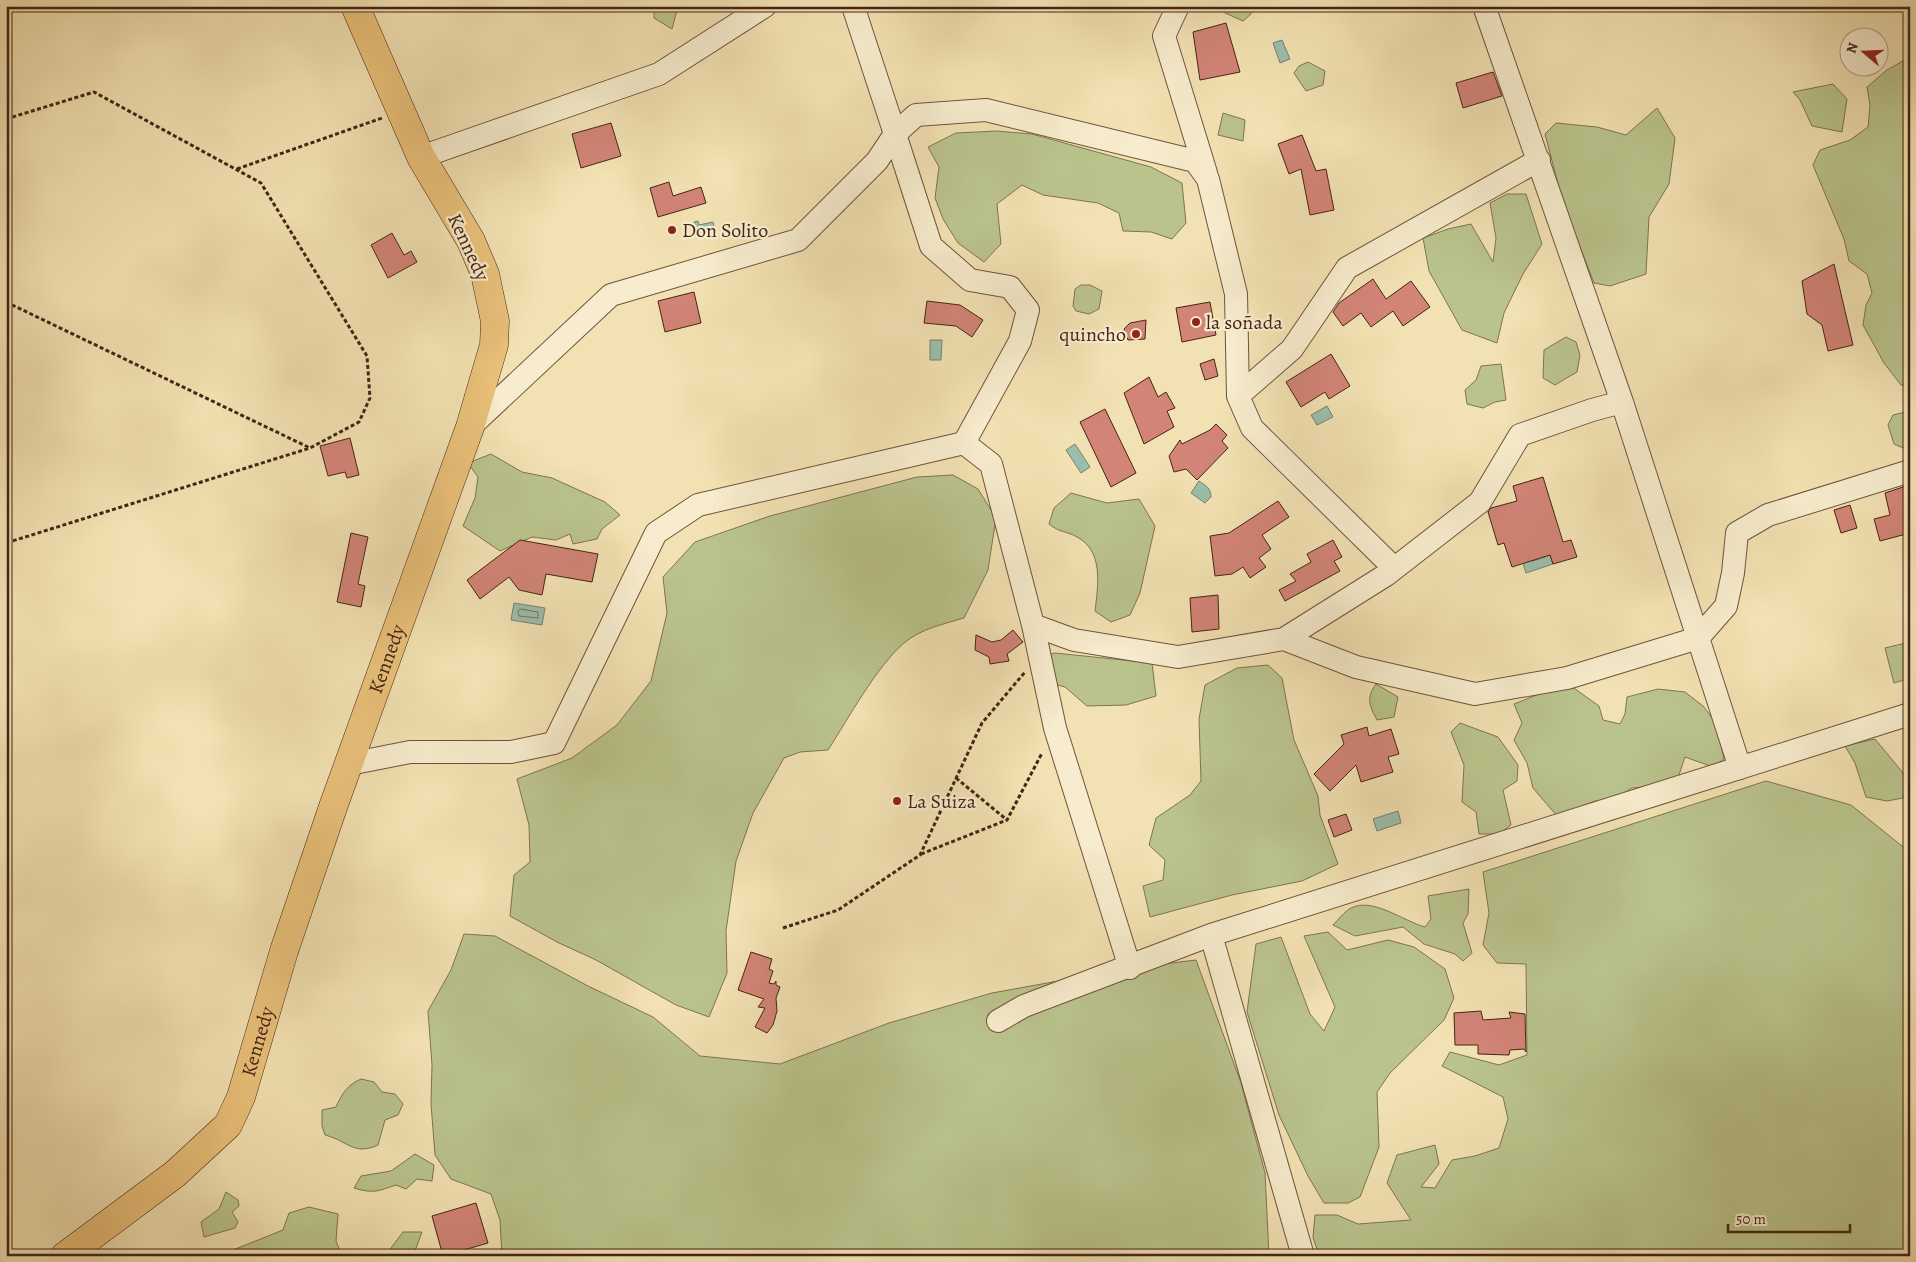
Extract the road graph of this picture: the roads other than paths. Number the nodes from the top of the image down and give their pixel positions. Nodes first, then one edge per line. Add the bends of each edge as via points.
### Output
1 (355, 6) edge
2 (766, 6) edge
3 (853, 6) edge
4 (1178, 6) edge
5 (1484, 6) edge
6 (895, 134) junction
7 (421, 157) junction
8 (1539, 160) junction
9 (1208, 179) junction
10 (1238, 396) junction
11 (1622, 402) junction
12 (470, 427) junction
13 (964, 443) junction
14 (1910, 471) edge
15 (1394, 568) junction
16 (1033, 626) junction
17 (1698, 638) junction
18 (1284, 639) junction
19 (1910, 714) edge
20 (349, 764) junction
21 (1740, 768) junction
22 (1211, 935) junction
23 (1130, 968) junction
24 (998, 1021) dead end
25 (65, 1256) edge
26 (1303, 1256) edge

1 - 7 main road, Kennedy
2 - 7 street via 659,74
3 - 6 street
4 - 9 street via 1164,36
5 - 8 street
6 - 9 street via 916,115 986,110 1195,161
6 - 12 street via 877,161 798,240 611,295
6 - 13 street via 931,246 970,280 1010,287 1028,310 1020,341
7 - 12 main road, Kennedy via 471,241 485,274 495,321 494,344
8 - 10 street via 1347,268 1292,348
8 - 11 street
9 - 10 street via 1236,294
10 - 15 street via 1252,428
11 - 15 street via 1520,435 1480,502
11 - 17 street
12 - 20 main road, Kennedy
13 - 16 street via 991,464
13 - 20 street via 698,505 656,533 554,742 511,752 410,752
14 - 17 street via 1768,515 1737,532 1734,573 1726,606
15 - 18 street
16 - 18 street via 1074,640 1178,657
16 - 23 street via 1055,728
17 - 18 street via 1567,678 1475,694 1356,667
17 - 21 street
19 - 21 street
20 - 25 main road, Kennedy via 228,1125 175,1174
21 - 22 street
22 - 23 street
22 - 26 street
23 - 24 street via 1024,1006

